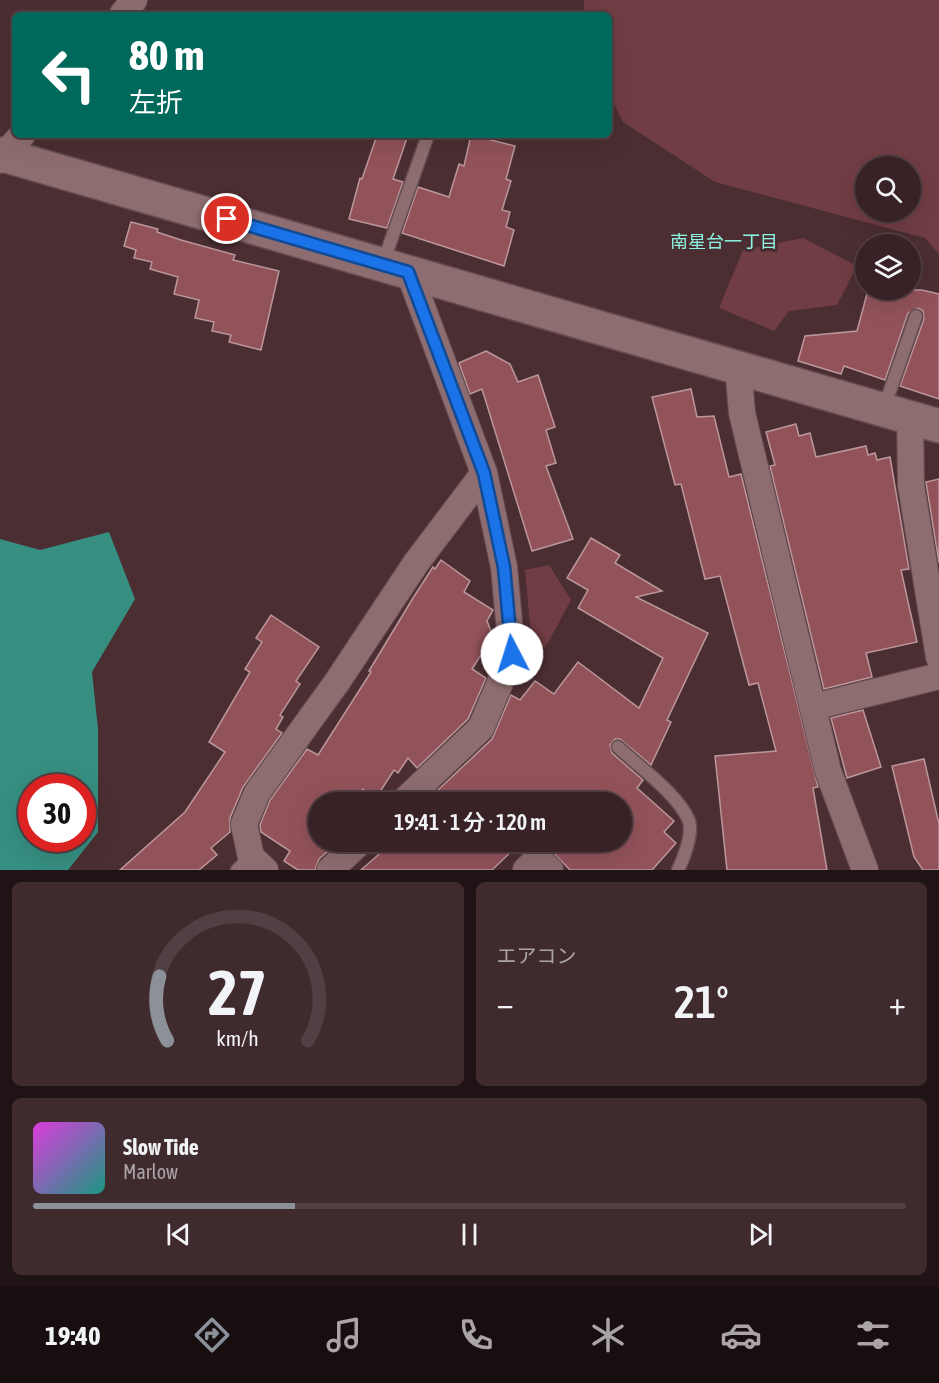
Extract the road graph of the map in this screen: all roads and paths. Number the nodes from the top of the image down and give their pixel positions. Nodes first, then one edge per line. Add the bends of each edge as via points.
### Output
1 (427, 138) edge
2 (7, 151) edge
3 (396, 268) junction
4 (916, 316) dead end
5 (738, 367) junction
6 (911, 418) edge
7 (484, 473) junction
8 (939, 657) edge
9 (939, 676) edge
10 (813, 707) junction
11 (618, 747) dead end
12 (414, 792) edge
13 (349, 852) edge
14 (251, 866) edge
15 (330, 870) edge
16 (526, 870) edge
17 (550, 870) edge
18 (678, 870) edge
19 (865, 870) edge

1 - 3 lane
2 - 3 street
3 - 5 street
3 - 7 street
4 - 6 lane
5 - 6 street
5 - 10 street via 742,413
6 - 8 street via 911,485
7 - 12 street via 504,567 512,654 481,728
7 - 14 street via 257,793 244,824
9 - 10 street
10 - 19 street via 828,771
11 - 18 lane via 678,803 690,823 685,858
13 - 15 street
16 - 17 street via 538,858

